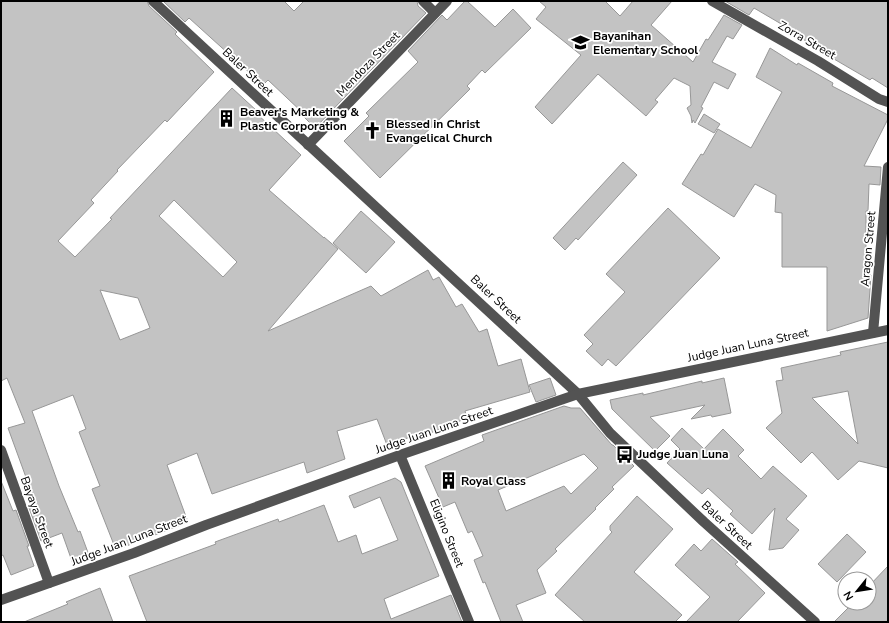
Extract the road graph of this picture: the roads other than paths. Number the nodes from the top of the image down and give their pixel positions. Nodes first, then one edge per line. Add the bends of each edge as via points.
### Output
1 (153, 1) edge
2 (423, 1) edge
3 (447, 1) edge
4 (712, 1) edge
5 (435, 13) junction
6 (888, 102) edge
7 (308, 145) junction
8 (888, 167) edge
9 (888, 330) edge
10 (874, 333) junction
11 (578, 394) junction
12 (1, 450) edge
13 (400, 454) junction
14 (49, 583) junction
15 (1, 600) edge
16 (469, 622) edge
17 (815, 622) edge

1 - 7 street, Baler Street
2 - 5 street
3 - 5 street, Mendoza Street
4 - 6 street, Zorra Street
5 - 7 street, Mendoza Street
7 - 11 street, Baler Street
8 - 10 street, Aragon Street
9 - 10 street, Judge Juan Luna Street
10 - 11 street, Judge Juan Luna Street
11 - 13 street, Judge Juan Luna Street
11 - 17 street, Baler Street via 610,433
12 - 14 street, Bayaya Street
13 - 14 street, Judge Juan Luna Street via 134,554
13 - 16 street, Eligino Street
14 - 15 street, Judge Juan Luna Street

